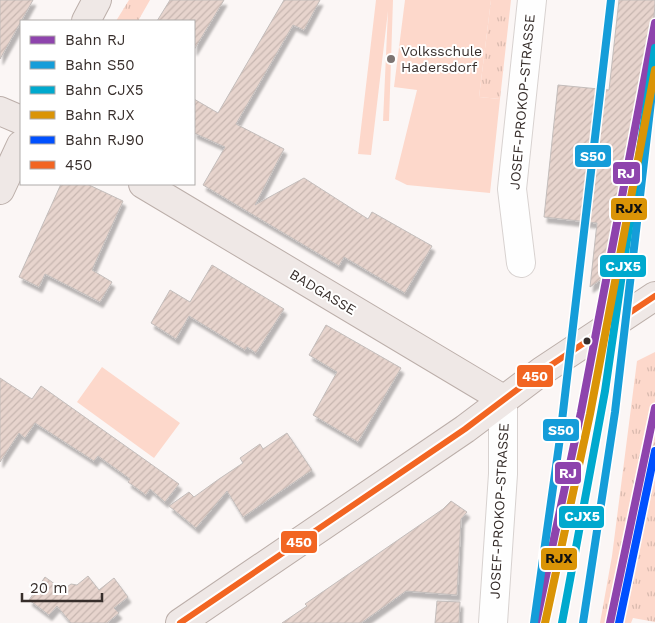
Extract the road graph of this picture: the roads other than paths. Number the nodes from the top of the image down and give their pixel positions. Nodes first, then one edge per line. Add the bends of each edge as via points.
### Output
1 (98, 0) edge
2 (532, 0) edge
3 (87, 20) edge
4 (0, 111) edge
5 (20, 120) edge
6 (20, 147) edge
7 (145, 185) edge
8 (0, 190) edge
9 (521, 263) dead end
10 (655, 296) edge
11 (503, 399) junction
12 (180, 623) edge
13 (493, 623) edge

1 - 3 main road
2 - 9 street, JOSEF-PROKOP-STRASSE via 512,189
4 - 5 main road
6 - 8 main road
7 - 11 main road, BADGASSE
10 - 11 main road
11 - 12 main road via 465,429
11 - 13 street, JOSEF-PROKOP-STRASSE

